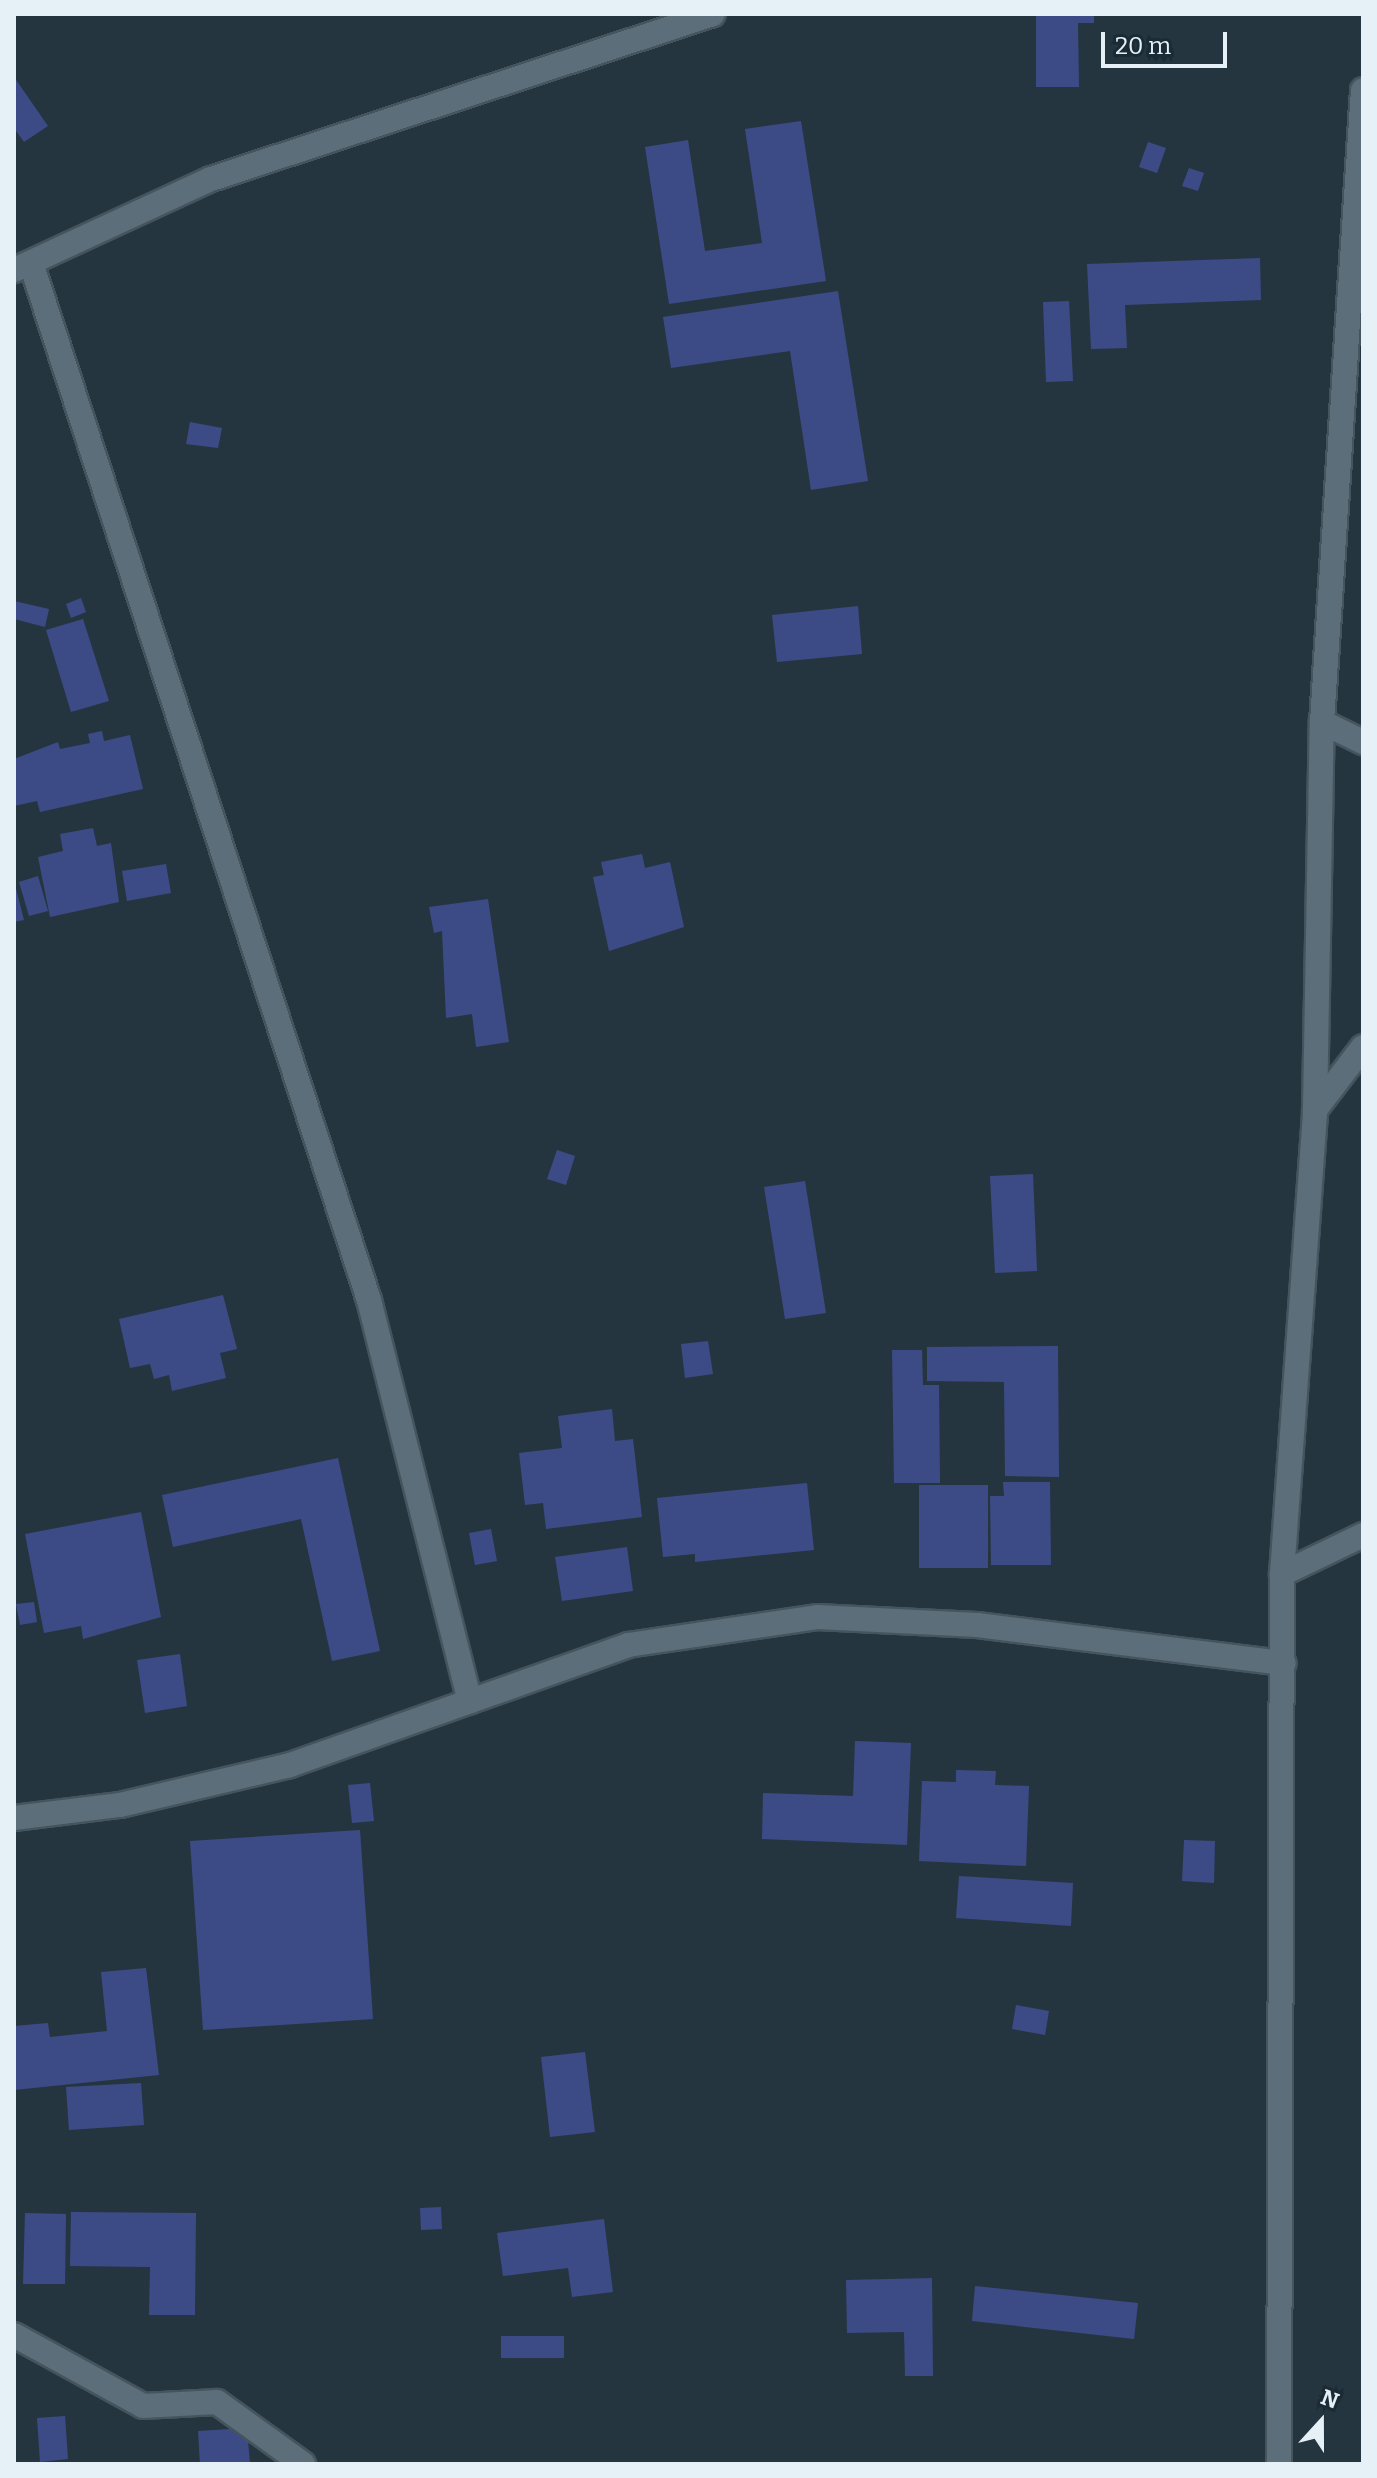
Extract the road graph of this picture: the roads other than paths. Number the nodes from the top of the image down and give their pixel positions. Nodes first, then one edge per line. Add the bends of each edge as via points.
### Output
1 (713, 14) edge
2 (1363, 90) edge
3 (23, 267) edge
4 (1322, 722) junction
5 (1363, 742) edge
6 (1363, 1047) edge
7 (1315, 1110) junction
8 (1363, 1535) edge
9 (1282, 1574) junction
10 (1284, 1663) junction
11 (470, 1701) junction
12 (14, 1818) edge
13 (14, 2335) edge
14 (303, 2464) edge
15 (1279, 2464) edge

1 - 3 street via 211,179
2 - 4 street
3 - 11 street via 369,1300
4 - 5 street
4 - 7 street
6 - 7 street
7 - 9 street
8 - 9 street
9 - 10 street
10 - 11 street via 977,1625 817,1617 628,1645
10 - 15 street
11 - 12 street via 290,1765 120,1805
13 - 14 street via 143,2406 217,2402

